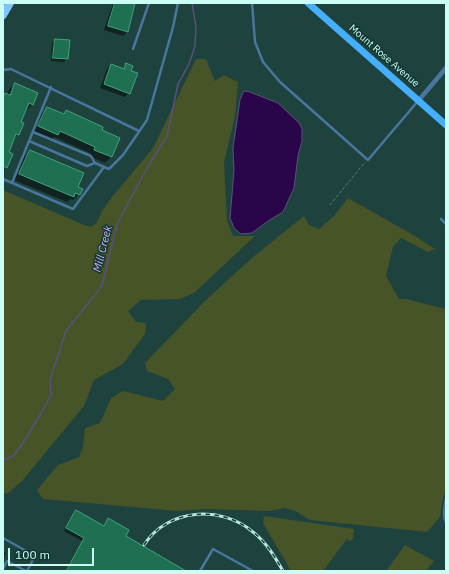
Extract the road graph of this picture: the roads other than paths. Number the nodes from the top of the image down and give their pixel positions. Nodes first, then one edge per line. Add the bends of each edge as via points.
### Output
1 (10, 3) edge
2 (149, 3) edge
3 (178, 3) edge
4 (252, 3) edge
5 (308, 3) edge
6 (3, 15) edge
7 (133, 49) dead end
8 (446, 68) edge
9 (3, 70) edge
10 (51, 88) junction
11 (419, 100) junction
12 (446, 125) edge
13 (139, 131) junction
14 (33, 132) junction
15 (29, 141) junction
16 (95, 163) junction
17 (104, 167) junction
18 (3, 179) edge
19 (12, 183) junction
20 (441, 219) dead end
21 (446, 224) edge
22 (446, 498) edge
23 (446, 522) edge
24 (3, 538) edge
25 (3, 570) edge
26 (27, 571) edge
27 (200, 571) edge
28 (253, 571) edge

1 - 6 highway
2 - 7 lane
3 - 13 lane via 147,120
4 - 11 lane via 255,42 263,62 280,82 368,160
5 - 11 main road, Mount Rose Avenue
8 - 11 street
9 - 10 lane via 11,69
10 - 13 lane
10 - 14 lane
11 - 12 main road, Mount Rose Avenue
13 - 17 lane via 118,160 109,169
14 - 15 lane
14 - 16 lane via 92,156
15 - 16 lane via 87,166
15 - 19 lane
16 - 17 lane
17 - 19 lane via 73,209
18 - 19 lane
20 - 21 lane
22 - 23 lane
24 - 26 lane via 35,556
25 - 26 lane via 7,561
27 - 28 lane via 212,549

